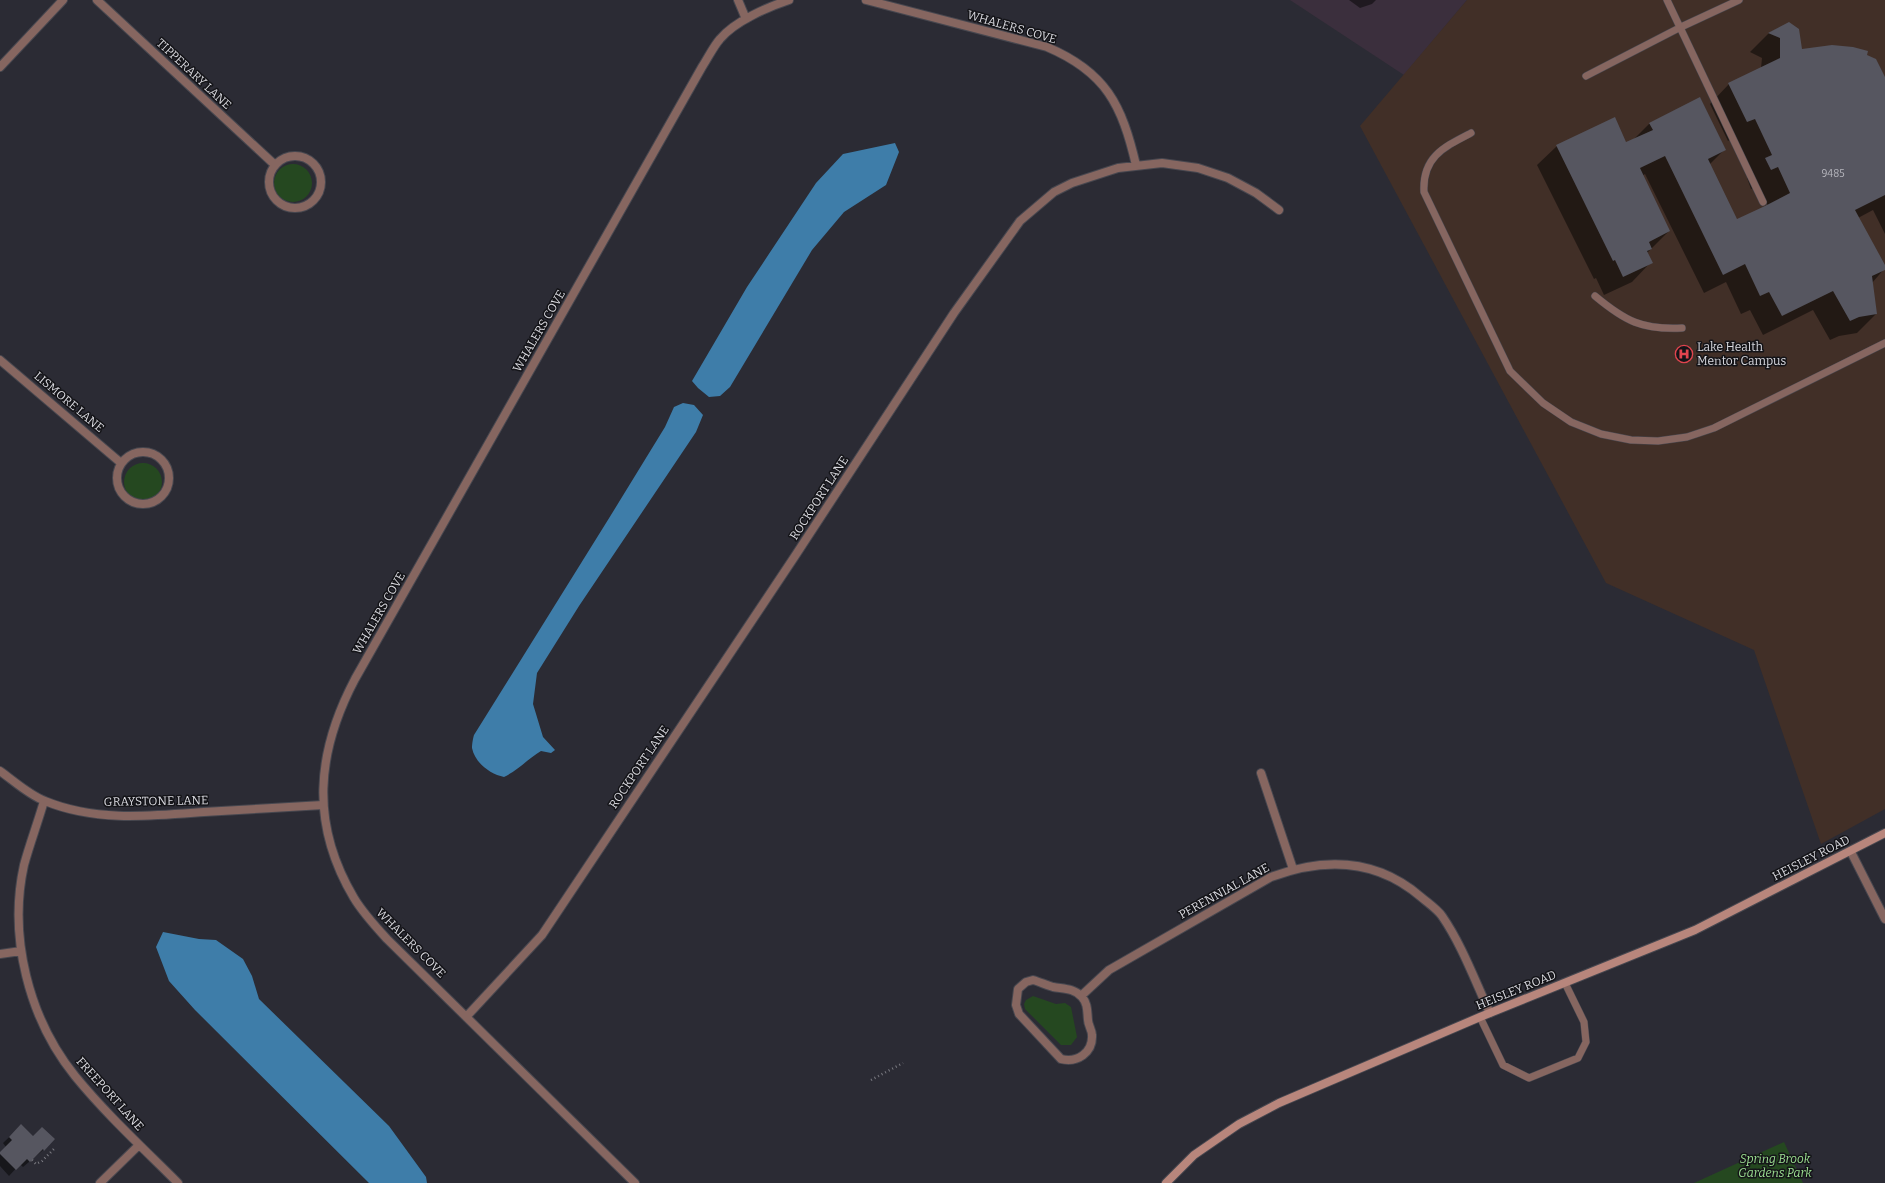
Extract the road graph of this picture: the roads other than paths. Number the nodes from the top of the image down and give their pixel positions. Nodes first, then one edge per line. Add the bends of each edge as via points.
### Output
1 (63, 0) edge
2 (97, 0) edge
3 (738, 0) edge
4 (789, 0) edge
5 (866, 0) edge
6 (1668, 0) edge
7 (1739, 0) edge
8 (746, 19) junction
9 (1681, 27) junction
10 (0, 67) edge
11 (1586, 76) dead end
12 (1471, 133) dead end
13 (275, 165) junction
14 (1136, 165) junction
15 (1763, 202) dead end
16 (1279, 210) dead end
17 (1595, 296) dead end
18 (1682, 328) dead end
19 (1885, 342) edge
20 (0, 360) edge
21 (121, 463) junction
22 (0, 771) edge
23 (1261, 773) dead end
24 (44, 801) junction
25 (323, 805) junction
26 (1885, 833) edge
27 (1851, 852) junction
28 (1292, 869) junction
29 (1885, 919) edge
30 (20, 951) junction
31 (0, 954) edge
32 (1565, 983) junction
33 (1081, 996) junction
34 (1490, 1014) junction
35 (467, 1016) junction
36 (1480, 1017) junction
37 (140, 1145) junction
38 (632, 1182) edge
39 (100, 1183) edge
40 (178, 1183) edge
41 (1166, 1183) edge

1 - 10 street
2 - 13 street, TIPPERARY LANE
3 - 8 street
4 - 8 street, WHALERS COVE
5 - 14 street, WHALERS COVE via 1047,47 1070,58 1096,78 1116,103 1128,131
6 - 9 lane
7 - 9 lane
8 - 25 street, WHALERS COVE via 721,38 702,67 355,679 343,702 327,752
9 - 11 lane
9 - 15 lane
12 - 19 lane via 1444,147 1429,164 1423,179 1424,192 1510,371 1543,403 1571,422 1601,434 1631,440 1658,441 1687,437 1714,428
13 - 13 street via 270,174 269,185 279,202 288,207 298,208 316,199 321,180 312,162 303,157 293,156
14 - 16 street, ROCKPORT LANE via 1162,163 1211,172 1244,187
14 - 35 street, ROCKPORT LANE via 1088,176 1054,192 1010,233 954,313 542,934
17 - 18 lane via 1616,313 1636,324 1659,329
20 - 21 street, LISMORE LANE
21 - 21 street via 116,480 126,499 146,504 156,501 164,494 169,485 169,475 160,457 140,451 130,454
22 - 24 street, GRAYSTONE LANE
23 - 28 street
24 - 25 street, GRAYSTONE LANE via 82,812 117,816
24 - 30 street, FREEPORT LANE via 24,865 19,915
25 - 35 street, WHALERS COVE via 336,859 355,899 387,938
26 - 27 street, HEISLEY ROAD
27 - 29 street
27 - 32 street, HEISLEY ROAD via 1695,930
28 - 33 street, PERENNIAL LANE via 1271,877 1109,970
28 - 34 street, PERENNIAL LANE via 1315,865 1356,865 1383,872 1413,890 1441,914 1458,943
30 - 31 street
30 - 37 street, FREEPORT LANE via 33,998 55,1046 74,1075 102,1108
32 - 34 street, HEISLEY ROAD
32 - 36 lane via 1584,1022 1586,1042 1578,1058 1529,1078 1503,1065
33 - 33 street via 1070,990 1033,980 1021,986 1016,992 1019,1014 1061,1059 1070,1061 1084,1055 1089,1048 1092,1035 1088,1008
34 - 36 street, HEISLEY ROAD
35 - 38 street, WHALERS COVE
36 - 41 street, HEISLEY ROAD via 1259,1113 1194,1155
37 - 39 street
37 - 40 street, FREEPORT LANE

